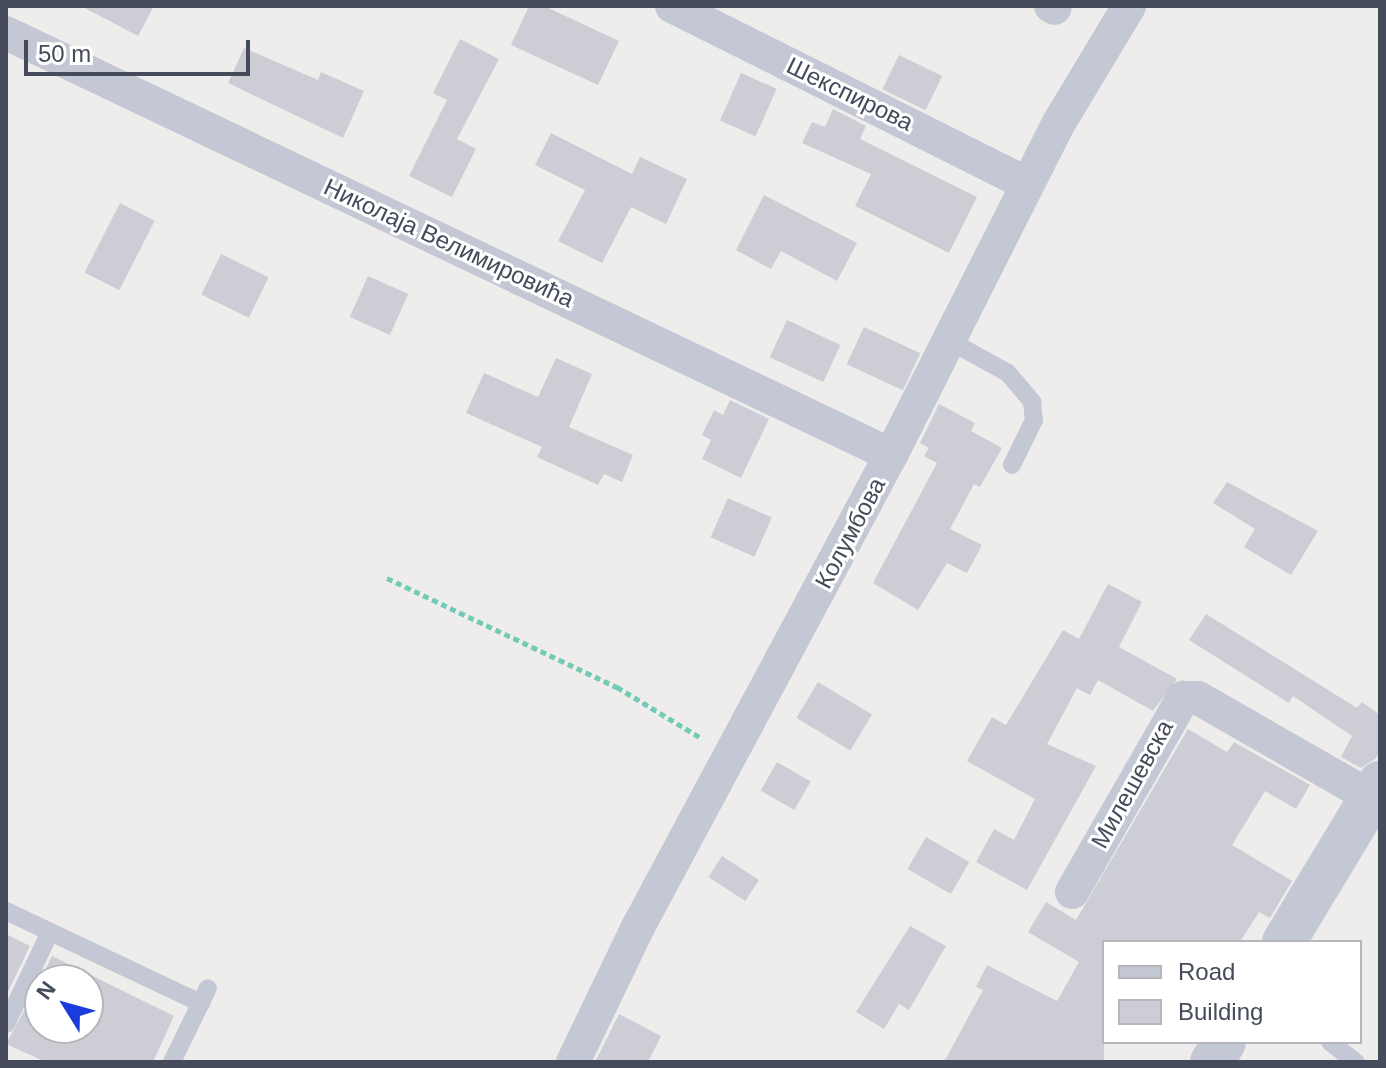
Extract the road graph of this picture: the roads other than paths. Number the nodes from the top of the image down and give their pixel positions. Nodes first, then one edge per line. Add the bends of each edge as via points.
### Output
1 (672, 6) edge
2 (1129, 6) edge
3 (6, 33) edge
4 (1027, 184) junction
5 (948, 340) junction
6 (891, 455) junction
7 (1012, 465) dead end
8 (1376, 790) edge
9 (1072, 892) dead end
10 (6, 911) edge
11 (50, 932) junction
12 (1285, 940) edge
13 (6, 1024) edge
14 (1223, 1044) edge
15 (1333, 1044) edge
16 (172, 1062) edge
17 (573, 1062) edge
18 (1212, 1062) edge
19 (1356, 1062) edge

1 - 4 street, Шекспирова
2 - 4 street, Колумбова
3 - 6 street, Николаја Велимировића
4 - 5 street, Колумбова
5 - 6 street, Колумбова
5 - 7 lane via 1008,373 1032,402 1034,420
6 - 17 street, Колумбова via 638,927
8 - 9 street, Милешевска via 1198,698 1183,698
8 - 12 street
10 - 11 lane
11 - 13 lane
11 - 16 lane via 204,996
14 - 18 street
15 - 19 lane

